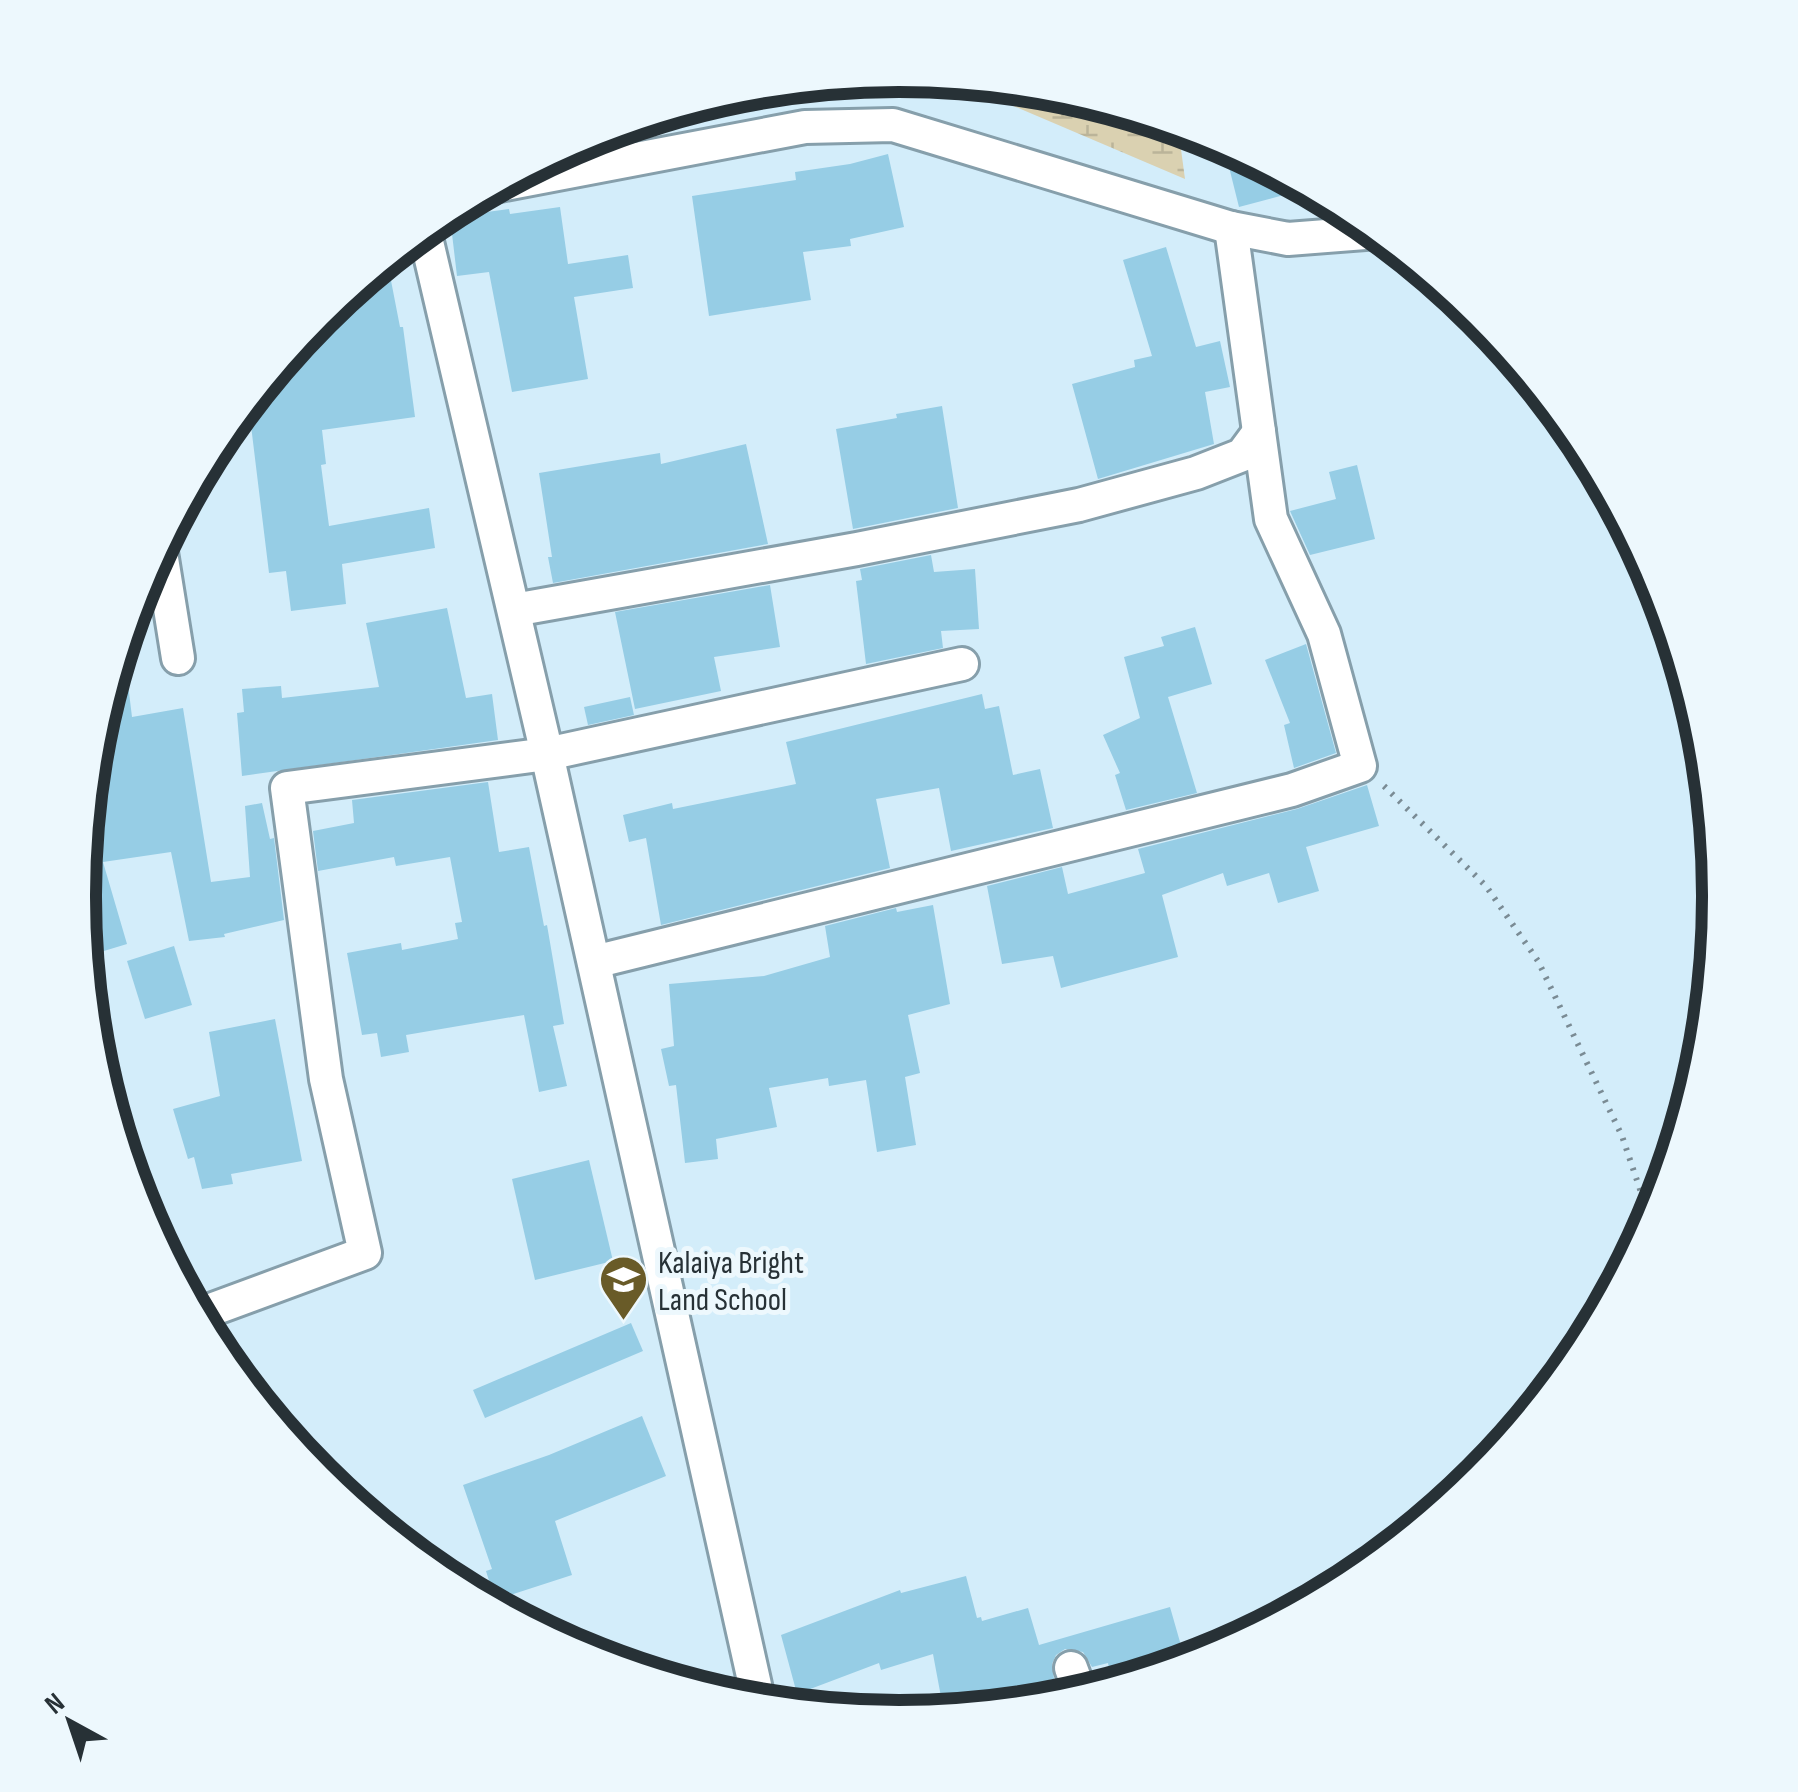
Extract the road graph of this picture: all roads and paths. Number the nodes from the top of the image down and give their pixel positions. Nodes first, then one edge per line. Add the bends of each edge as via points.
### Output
1 (540, 177) edge
2 (1231, 228) junction
3 (1348, 230) edge
4 (428, 246) edge
5 (1260, 432) junction
6 (164, 572) edge
7 (514, 610) junction
8 (178, 658) dead end
9 (962, 664) dead end
10 (547, 754) junction
11 (1360, 766) junction
12 (594, 962) junction
13 (1643, 1198) edge
14 (211, 1310) edge
15 (755, 1686) edge

1 - 2 street via 805,127 893,124
2 - 3 street via 1288,239
2 - 5 street
4 - 7 street
5 - 7 street via 1242,455 1079,505
5 - 11 street via 1271,519 1324,634
6 - 8 street
7 - 10 street
9 - 10 street
10 - 12 street
10 - 14 street via 287,788 326,1079 366,1253
11 - 12 street via 1218,809
11 - 13 path via 1486,886 1538,961 1622,1136
12 - 15 street

